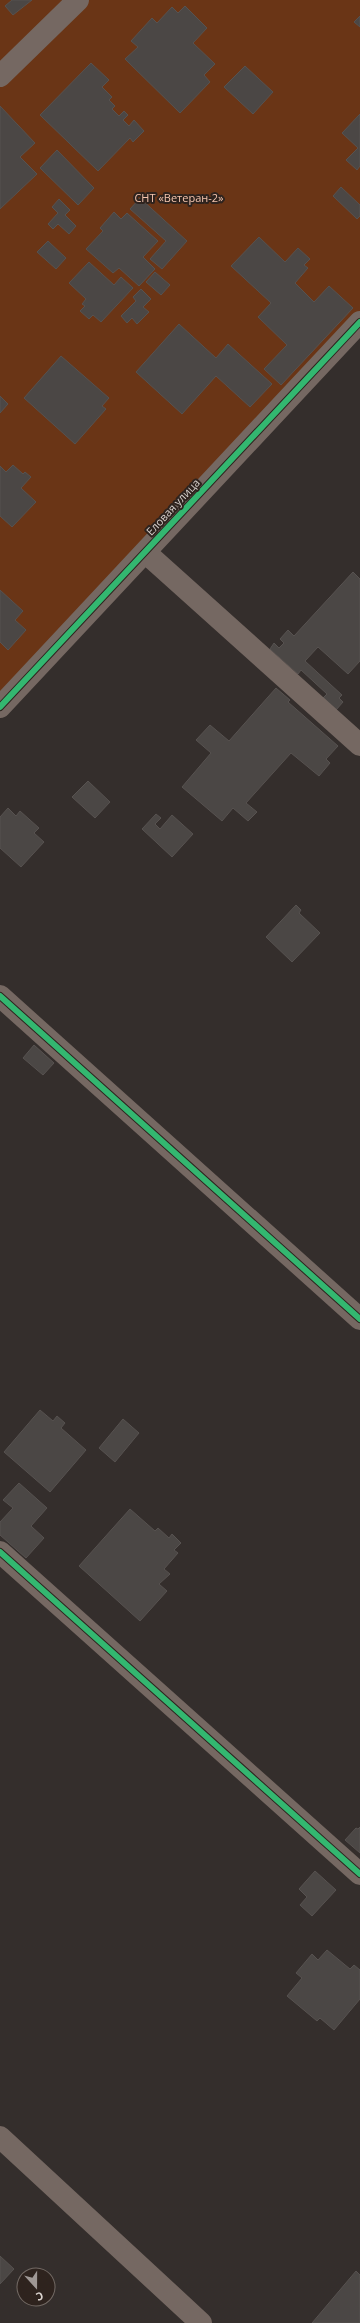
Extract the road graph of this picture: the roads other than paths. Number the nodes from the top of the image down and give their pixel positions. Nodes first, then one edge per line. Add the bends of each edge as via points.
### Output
1 (78, 0) edge
2 (0, 76) edge
3 (360, 322) edge
4 (145, 552) junction
5 (0, 707) edge
6 (360, 746) edge
7 (0, 996) edge
8 (360, 1319) edge
9 (0, 1552) edge
10 (360, 1874) edge
11 (0, 2137) edge
12 (201, 2323) edge

1 - 2 street
3 - 4 street, Еловая улица
4 - 5 street, Еловая улица
4 - 6 street
7 - 8 street
9 - 10 street
11 - 12 street

